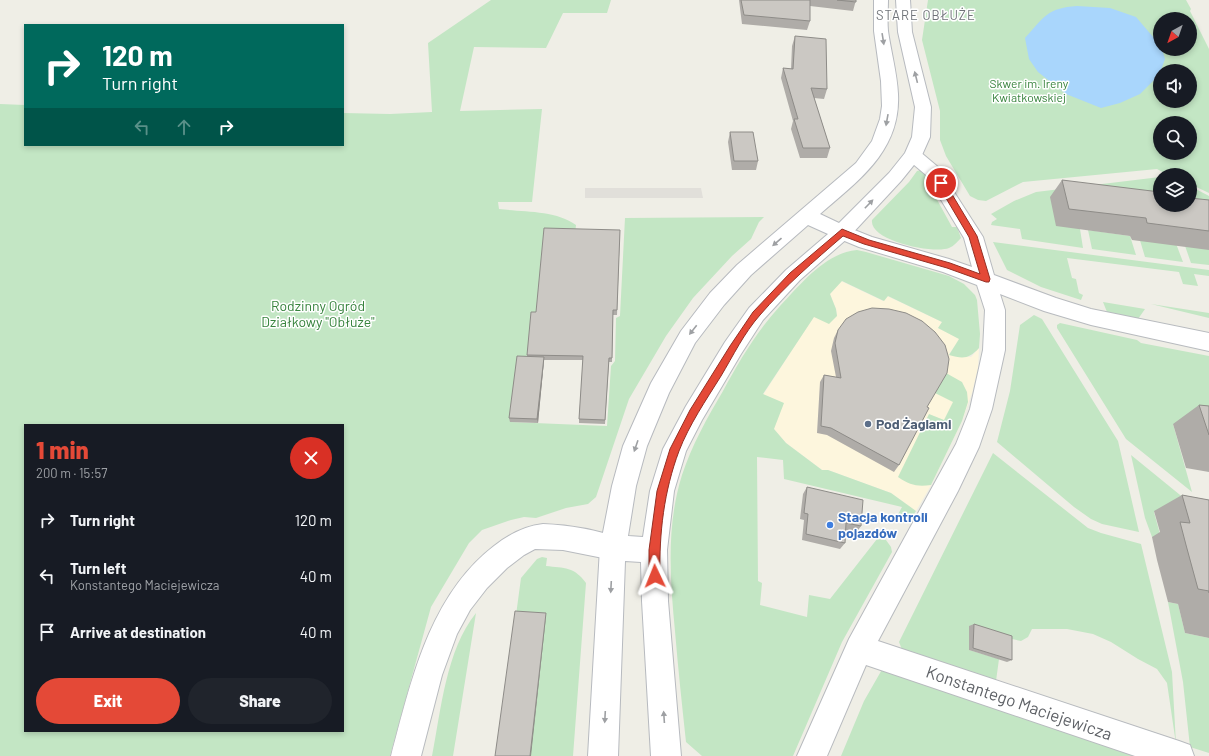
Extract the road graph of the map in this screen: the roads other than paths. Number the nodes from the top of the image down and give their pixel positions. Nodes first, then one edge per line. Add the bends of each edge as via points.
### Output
1 (881, 0) edge
2 (903, 0) edge
3 (913, 155) junction
4 (806, 216) junction
5 (842, 232) junction
6 (986, 279) junction
7 (1209, 342) edge
8 (613, 548) junction
9 (654, 550) junction
10 (859, 649) junction
11 (406, 756) edge
12 (603, 756) edge
13 (666, 756) edge
14 (812, 756) edge
15 (1179, 756) edge

1 -> 4 main road via 881,30 889,81 889,112 885,131 878,146 862,167
3 -> 2 main road via 921,137 923,107 905,32
5 -> 3 main road
3 - 6 main road via 932,171 973,236
4 - 5 main road
4 -> 8 main road via 744,270 717,299 688,337 659,390 635,446 624,486
5 - 6 main road via 866,242
5 - 9 main road via 793,275 756,314 694,413 675,449 662,491
6 - 7 main road via 1051,305 1091,317
6 - 10 main road via 995,310 994,350 981,409 967,447 949,484
8 - 9 main road
8 - 11 main road via 565,539 534,537 507,552 483,572 458,604 445,628 435,652
8 -> 12 main road
13 -> 9 main road
10 - 14 main road
10 - 15 main road, Konstantego Maciejewicza

